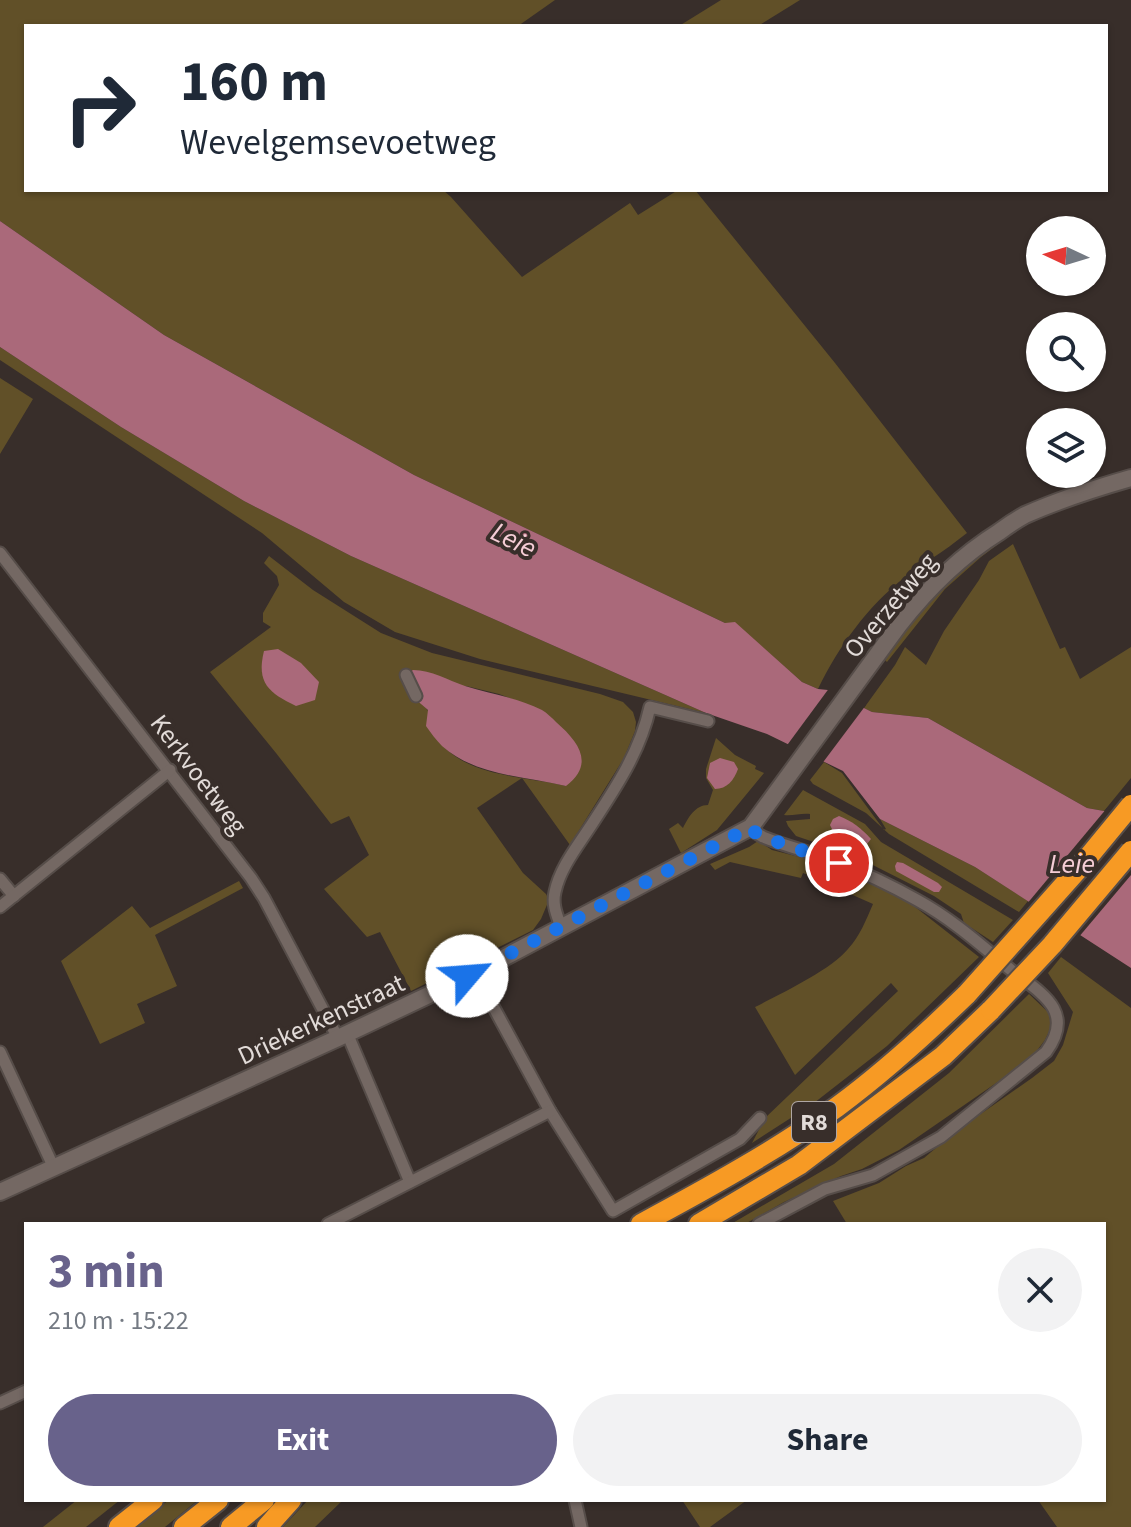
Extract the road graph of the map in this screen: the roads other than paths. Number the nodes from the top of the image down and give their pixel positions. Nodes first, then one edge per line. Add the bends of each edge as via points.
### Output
1 (1131, 478) edge
2 (0, 553) edge
3 (406, 675) dead end
4 (416, 696) dead end
5 (828, 720) joint
6 (708, 721) dead end
7 (170, 770) junction
8 (1131, 805) edge
9 (751, 827) junction
10 (1131, 851) edge
11 (0, 879) edge
12 (14, 896) junction
13 (0, 907) edge
14 (561, 927) junction
15 (475, 973) junction
16 (343, 1036) junction
17 (0, 1052) edge
18 (550, 1111) junction
19 (760, 1118) dead end
20 (54, 1168) junction
21 (410, 1182) junction
22 (0, 1192) edge
23 (332, 1222) edge
24 (645, 1222) edge
25 (702, 1222) edge
26 (763, 1222) edge
27 (24, 1392) edge
28 (0, 1403) edge
29 (150, 1502) edge
30 (215, 1502) edge
31 (262, 1502) edge
32 (289, 1502) edge
33 (575, 1502) edge
34 (119, 1527) edge
35 (184, 1527) edge
36 (231, 1527) edge
37 (267, 1527) edge
38 (581, 1527) edge

1 - 5 street, Overzetweg via 1023,516 979,544 923,594
2 - 7 street, Kerkvoetweg
3 - 4 street
5 - 9 street, Driekerkenstraat
6 - 14 street via 650,707 622,778 568,860 555,891
7 - 12 street
7 - 16 street, Kerkvoetweg via 264,898
8 - 24 highway, R8, bridge via 967,994 878,1075 755,1161
9 - 14 street, Driekerkenstraat
9 - 26 street via 763,837 839,863 956,925 1040,992 1059,1024 1046,1052 941,1137 873,1175 825,1189
10 - 25 highway, R8, bridge via 1052,945 943,1056 799,1165
11 - 12 street
12 - 13 street
14 - 15 street, Driekerkenstraat
15 - 16 street, Driekerkenstraat
15 - 18 street
16 - 20 street, Driekerkenstraat
16 - 21 street, Kerkvoetweg
17 - 20 street
18 - 19 street via 613,1211 740,1139
18 - 21 street
20 - 22 street, Driekerkenstraat
21 - 23 street
27 - 28 street
29 - 34 highway
30 - 35 highway
31 - 36 highway
32 - 37 highway
33 - 38 street

